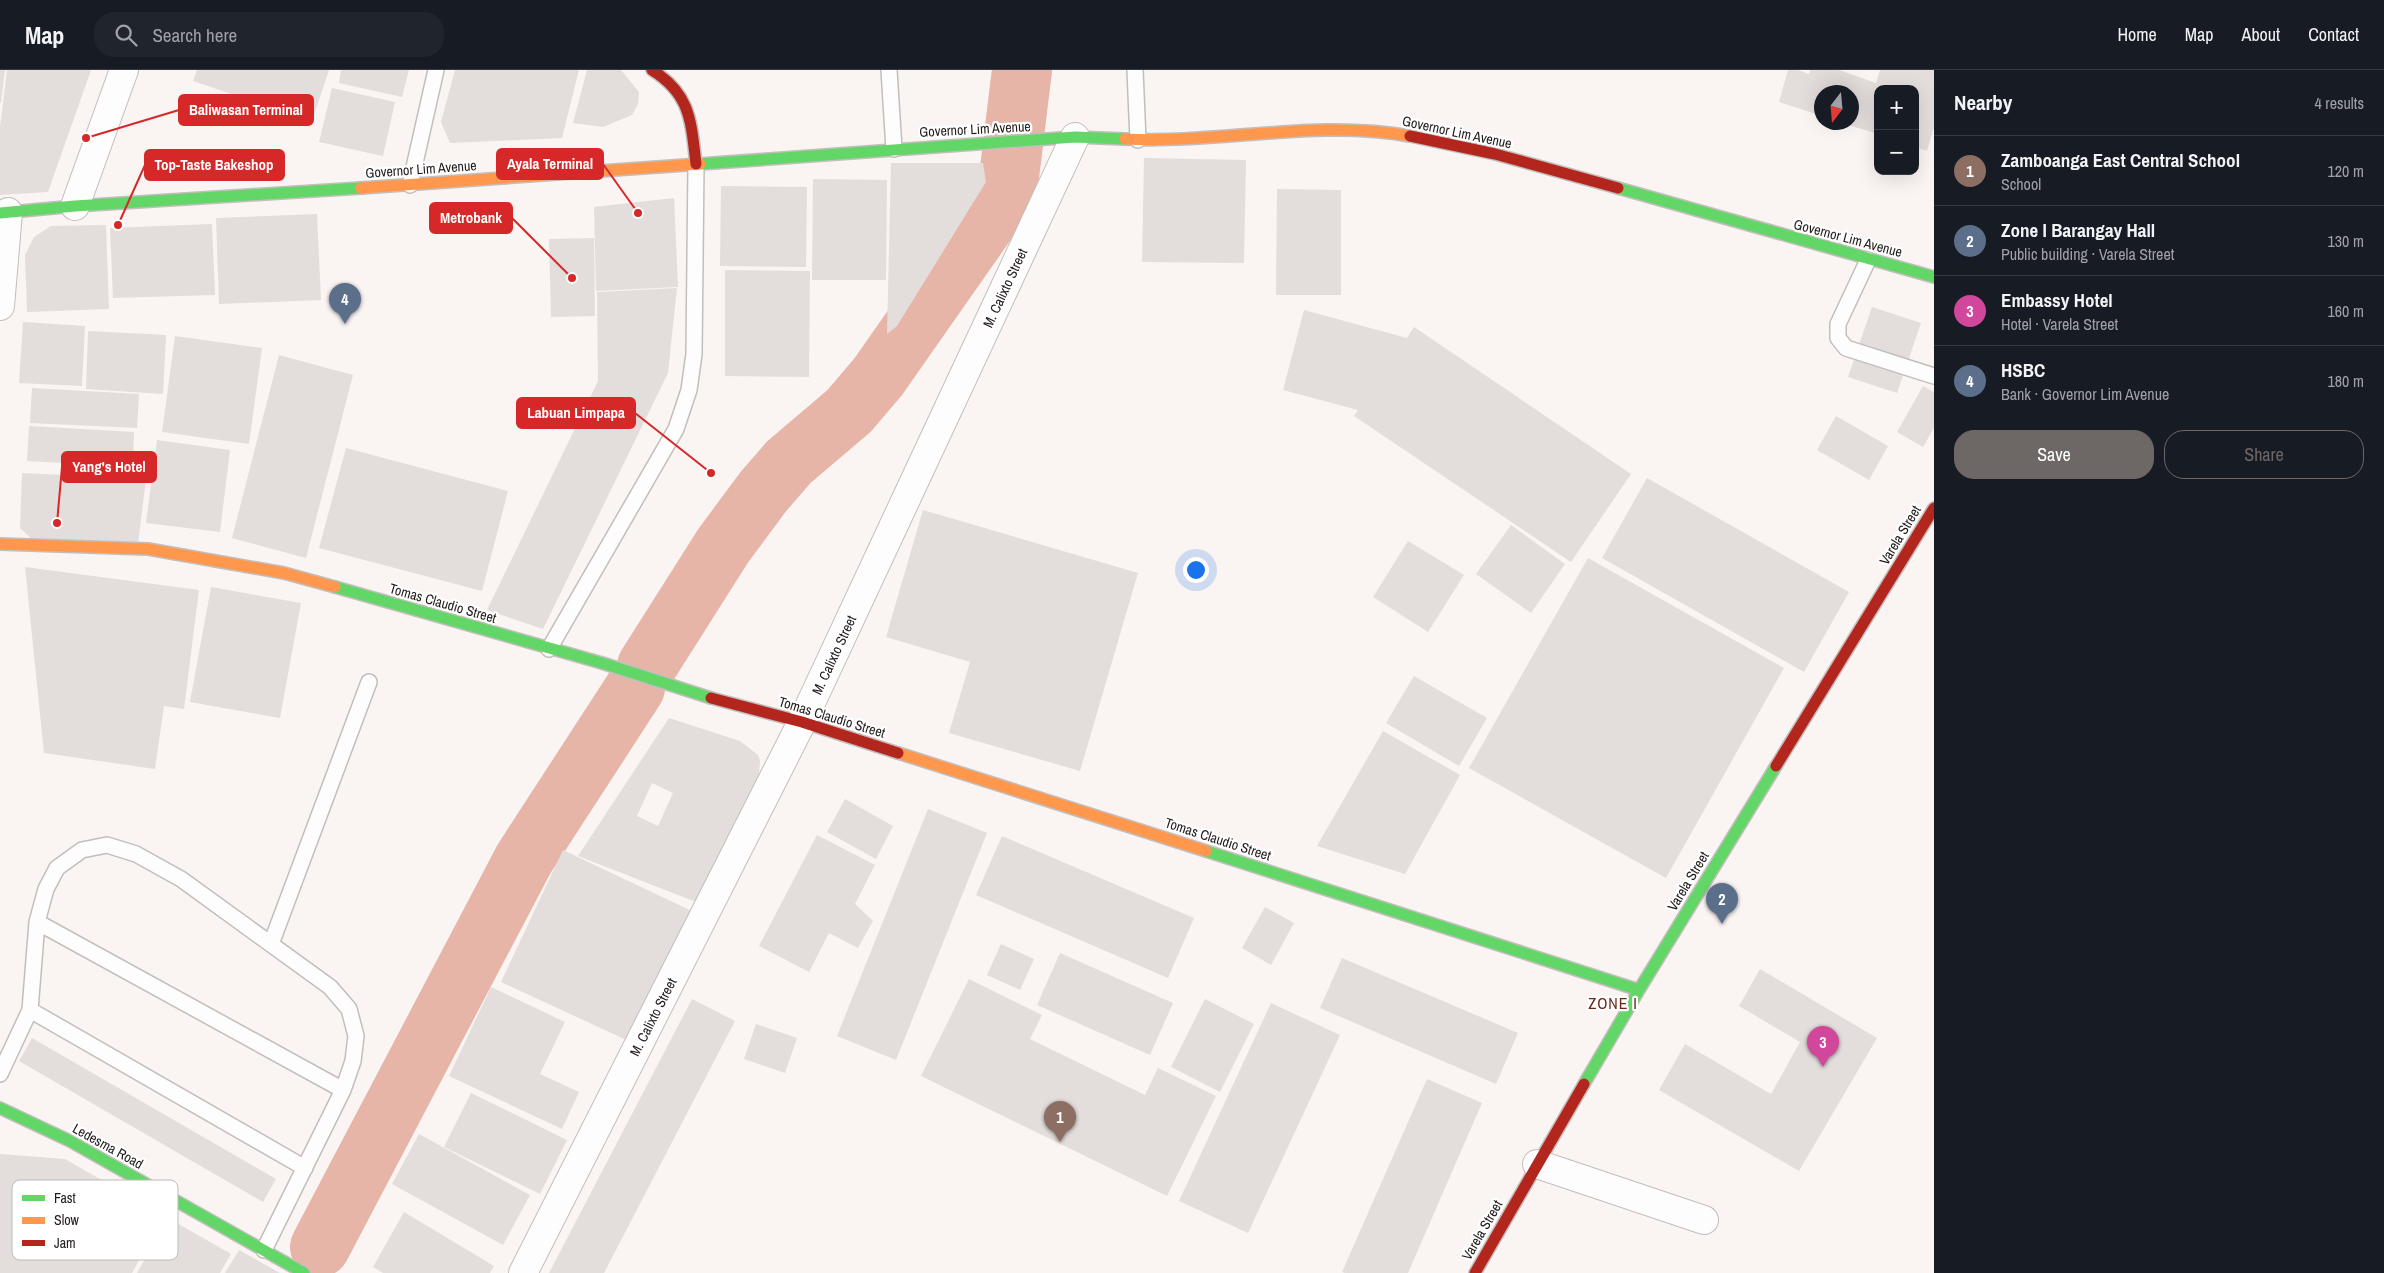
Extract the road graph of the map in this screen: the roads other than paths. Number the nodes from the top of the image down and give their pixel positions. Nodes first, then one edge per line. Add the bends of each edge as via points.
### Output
1 (124, 70) edge
2 (436, 70) edge
3 (652, 70) edge
4 (889, 70) edge
5 (1135, 70) edge
6 (675, 77) edge
7 (1075, 137) junction
8 (1138, 140) junction
9 (894, 149) junction
10 (696, 164) junction
11 (410, 185) junction
12 (75, 206) junction
13 (4, 212) edge
14 (1868, 260) junction
15 (1934, 277) edge
16 (0, 306) edge
17 (1934, 376) edge
18 (1934, 508) edge
19 (0, 544) edge
20 (549, 649) junction
21 (368, 682) dead end
22 (802, 722) junction
23 (37, 922) junction
24 (271, 944) junction
25 (1640, 990) junction
26 (30, 1010) junction
27 (0, 1074) edge
28 (343, 1090) junction
29 (0, 1108) edge
30 (1538, 1164) junction
31 (305, 1168) junction
32 (139, 1180) edge
33 (178, 1202) edge
34 (1704, 1220) dead end
35 (264, 1250) junction
36 (304, 1273) edge
37 (523, 1273) edge
38 (1475, 1273) edge

1 - 12 street
2 - 11 lane
3 - 6 street
4 - 9 lane
5 - 8 lane
6 - 10 street via 686,100
7 - 8 street, Governor Lim Avenue
7 - 9 street, Governor Lim Avenue
7 - 22 street, M. Calixto Street
8 - 14 street, Governor Lim Avenue via 1305,131 1383,131 1495,154
9 - 10 street, Governor Lim Avenue
10 - 11 street, Governor Lim Avenue
10 - 20 lane via 694,354 689,390 676,429
11 - 12 street, Governor Lim Avenue
12 - 13 street, Governor Lim Avenue
13 - 16 street
14 - 15 street, Governor Lim Avenue
14 - 17 lane via 1838,324 1838,338 1846,348
18 - 25 street, Varela Street
19 - 20 street, Tomas Claudio Street via 148,549 284,573
20 - 22 street, Tomas Claudio Street via 713,699
21 - 24 lane
22 - 25 street, Tomas Claudio Street
22 - 37 street, M. Calixto Street
23 - 24 lane via 46,889 57,868 82,850 107,845 136,854 180,879
23 - 26 lane
23 - 28 lane
24 - 28 lane via 330,987 349,1009 356,1036 353,1061
25 - 30 street, Varela Street
26 - 27 lane
26 - 31 lane
28 - 31 lane
29 - 32 street, Ledesma Road via 70,1141
30 - 34 street
30 - 38 street, Varela Street
31 - 35 lane
33 - 35 street, Ledesma Road
35 - 36 street, Ledesma Road

